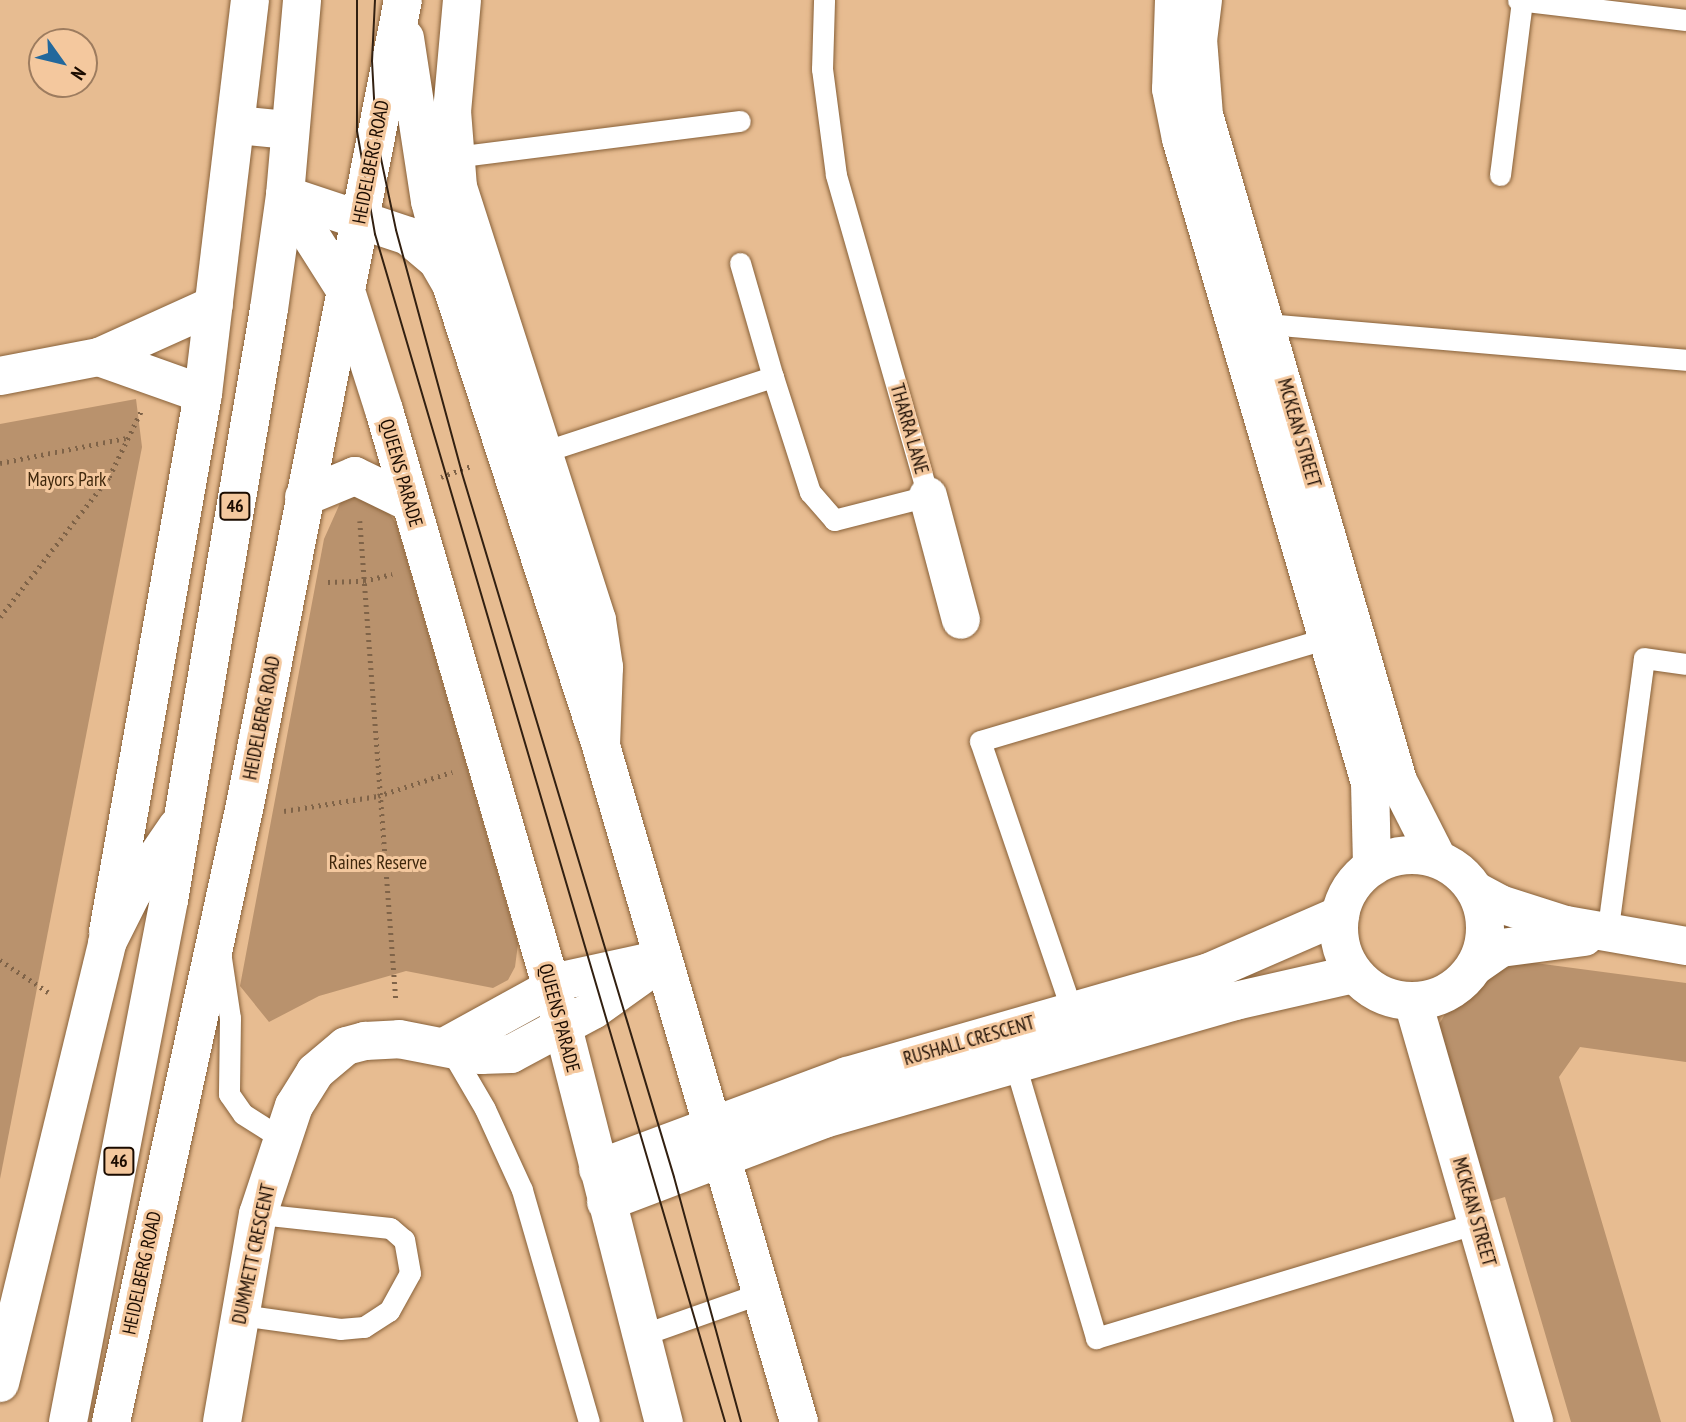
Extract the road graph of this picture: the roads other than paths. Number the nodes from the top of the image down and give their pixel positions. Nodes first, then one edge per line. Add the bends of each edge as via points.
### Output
1 (250, 0) edge
2 (302, 0) edge
3 (462, 0) edge
4 (824, 0) edge
5 (1174, 0) edge
6 (1203, 0) edge
7 (1520, 0) edge
8 (402, 6) edge
9 (1686, 20) edge
10 (1185, 86) junction
11 (740, 121) dead end
12 (237, 125) junction
13 (288, 130) junction
14 (454, 157) junction
15 (1500, 175) dead end
16 (285, 195) junction
17 (360, 217) junction
18 (740, 264) dead end
19 (451, 284) junction
20 (346, 291) junction
21 (214, 305) junction
22 (1252, 323) junction
23 (99, 357) junction
24 (1686, 360) edge
25 (0, 376) edge
26 (773, 377) junction
27 (203, 394) junction
28 (511, 459) junction
29 (421, 491) junction
30 (928, 496) junction
31 (304, 497) junction
32 (961, 620) dead end
33 (1343, 633) junction
34 (1686, 664) edge
35 (184, 817) junction
36 (1437, 858) junction
37 (1372, 867) junction
38 (1476, 891) junction
39 (1340, 915) junction
40 (217, 928) junction
41 (1607, 935) junction
42 (1686, 946) edge
43 (103, 955) junction
44 (663, 960) junction
45 (1475, 966) junction
46 (1354, 974) junction
47 (551, 986) junction
48 (1413, 1002) junction
49 (1072, 1011) junction
50 (563, 1027) junction
51 (448, 1045) junction
52 (1015, 1064) junction
53 (281, 1138) junction
54 (720, 1141) junction
55 (602, 1186) junction
56 (258, 1214) junction
57 (1477, 1223) junction
58 (761, 1293) junction
59 (241, 1315) junction
60 (642, 1335) junction
61 (783, 1372) junction
62 (0, 1383) edge
63 (666, 1420) edge
64 (68, 1422) edge
65 (111, 1422) edge
66 (222, 1422) edge
67 (589, 1422) edge
68 (778, 1422) edge
69 (799, 1422) edge
70 (1534, 1422) edge

1 - 12 street
2 - 13 street, 46
3 - 14 street
4 - 30 lane, THARRA LANE via 822,69 836,175
5 - 10 street, MCKEAN STREET
6 - 10 street, MCKEAN STREET
7 - 9 lane
7 - 15 lane
8 - 17 street, HEIDELBERG ROAD / 46
8 - 19 street via 430,201
10 - 22 street, MCKEAN STREET
11 - 14 lane
12 - 13 street
12 - 21 street
13 - 16 street, 46
14 - 28 street
16 - 17 street
16 - 20 street, QUEENS PARADE
16 - 35 street, 46
17 - 19 street via 417,242 437,260
17 - 20 street, HEIDELBERG ROAD / 46
18 - 26 lane
19 - 28 street
20 - 29 street, QUEENS PARADE
20 - 31 street, HEIDELBERG ROAD / 46
21 - 23 street
21 - 27 street
22 - 24 lane
22 - 33 street, MCKEAN STREET
23 - 25 street
23 - 27 street
26 - 28 lane
26 - 30 lane, THARRA LANE via 810,492 834,520
27 - 43 street
28 - 44 street
29 - 31 street via 355,475
29 - 47 street, QUEENS PARADE via 427,565
30 - 32 street
31 - 40 street, HEIDELBERG ROAD / 46
33 - 36 street, MCKEAN STREET via 1398,781
33 - 37 street, MCKEAN STREET via 1370,783
33 - 49 lane via 980,741
34 - 41 lane via 1644,658
35 - 43 street via 127,900
35 - 64 street, 46
36 - 37 street via 1392,858
36 - 38 street
37 - 39 street via 1346,896
38 - 41 street via 1530,914
38 - 45 street via 1485,927
39 - 46 street via 1343,955
39 - 49 street, RUSHALL CRESCENT via 1209,972
40 - 53 lane via 230,1018 229,1094 243,1114
40 - 65 street, HEIDELBERG ROAD / 46
41 - 42 street
41 - 45 street via 1508,946 1488,953
43 - 62 street
44 - 47 street via 591,972
44 - 50 street, DUMMETT CRESCENT
44 - 54 street
45 - 48 street via 1459,985 1438,997
46 - 48 street via 1391,999
46 - 52 street, RUSHALL CRESCENT via 1235,1001
47 - 50 street, QUEENS PARADE
47 - 51 street
48 - 57 street, MCKEAN STREET
49 - 54 street, RUSHALL CRESCENT via 847,1076
50 - 51 street, DUMMETT CRESCENT via 501,1056
50 - 55 street, QUEENS PARADE
51 - 53 street, DUMMETT CRESCENT via 399,1040 346,1046 329,1057 303,1088
51 - 67 lane via 491,1120 522,1190
52 - 54 street, RUSHALL CRESCENT via 824,1119
52 - 57 lane via 1096,1338
53 - 56 street, DUMMETT CRESCENT
54 - 55 street, RUSHALL CRESCENT
54 - 58 street
55 - 60 street, QUEENS PARADE
56 - 59 street, DUMMETT CRESCENT
56 - 59 lane via 390,1228 404,1240 410,1273 389,1311 364,1327 340,1329
57 - 70 street, MCKEAN STREET
58 - 60 lane
58 - 61 street
59 - 66 street, DUMMETT CRESCENT
60 - 63 street, QUEENS PARADE
61 - 68 lane
61 - 69 street

